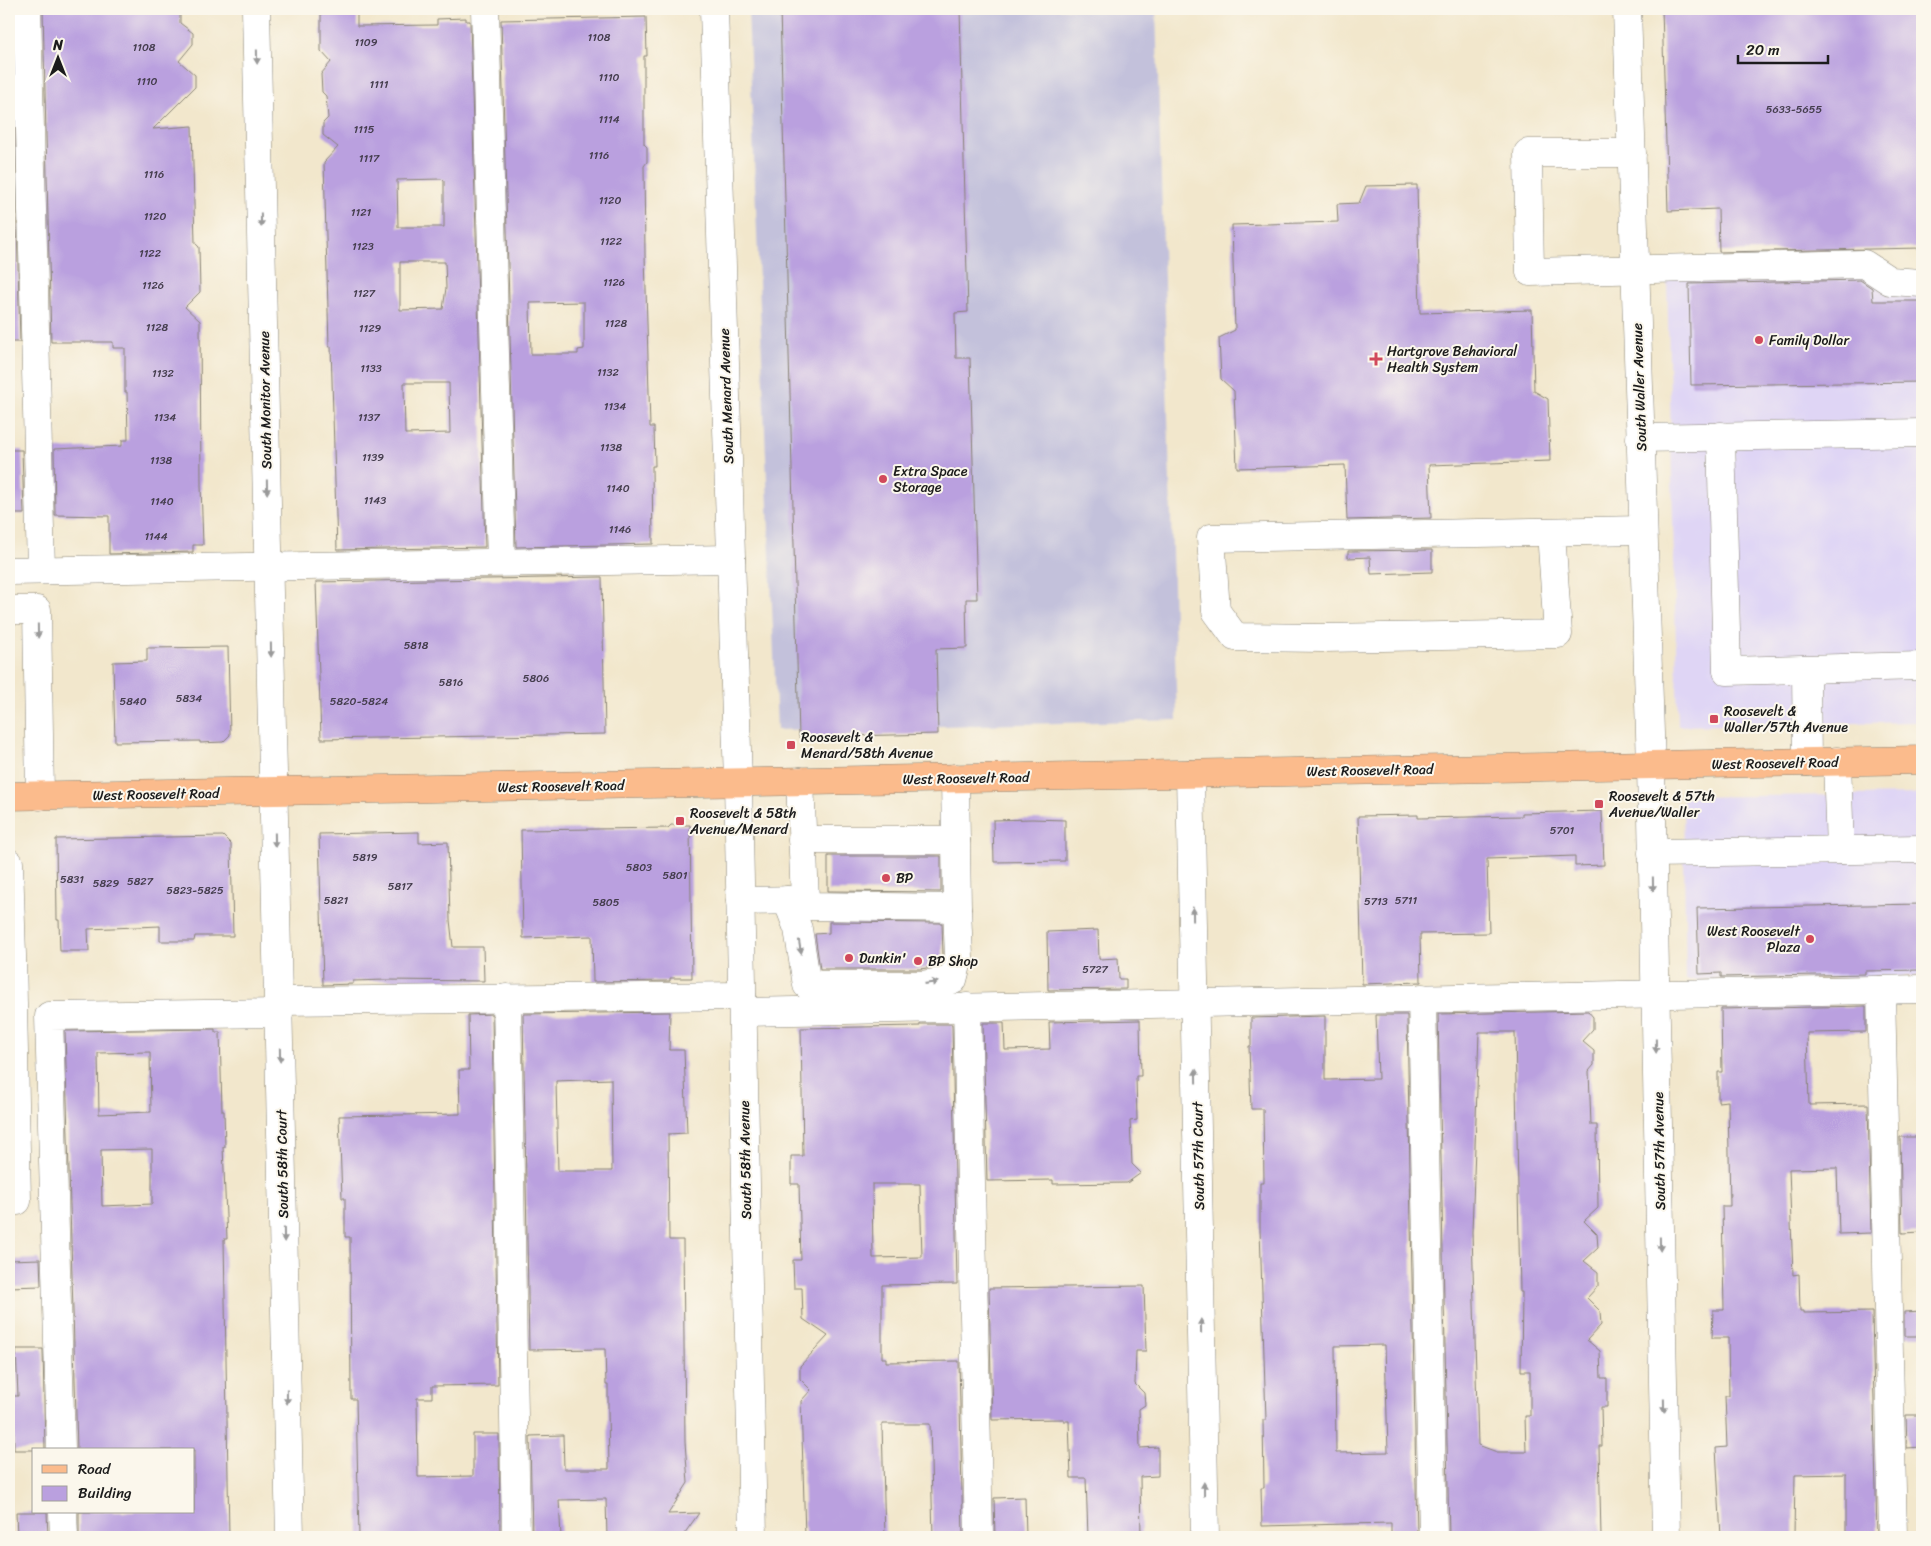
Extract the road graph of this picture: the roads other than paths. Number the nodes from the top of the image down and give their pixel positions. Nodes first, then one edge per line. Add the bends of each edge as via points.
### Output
1 (27, 9) edge
2 (256, 9) edge
3 (485, 9) edge
4 (714, 9) edge
5 (1627, 9) edge
6 (1632, 153) junction
7 (1635, 269) junction
8 (1922, 283) edge
9 (1922, 432) edge
10 (1721, 436) junction
11 (1640, 438) junction
12 (1644, 530) junction
13 (1551, 532) junction
14 (731, 559) junction
15 (500, 562) junction
16 (269, 566) junction
17 (41, 570) junction
18 (9, 571) edge
19 (9, 610) edge
20 (1922, 666) edge
21 (1806, 670) junction
22 (1922, 760) edge
23 (1837, 761) junction
24 (1807, 762) junction
25 (1651, 765) junction
26 (1190, 774) junction
27 (956, 778) junction
28 (800, 781) junction
29 (738, 782) junction
30 (274, 791) junction
31 (9, 796) edge
32 (40, 796) junction
33 (802, 840) junction
34 (956, 840) junction
35 (1922, 849) edge
36 (1840, 850) junction
37 (1652, 853) junction
38 (9, 863) edge
39 (796, 900) junction
40 (740, 901) junction
41 (957, 908) junction
42 (1922, 989) edge
43 (1881, 990) junction
44 (1655, 994) junction
45 (506, 998) junction
46 (1422, 998) junction
47 (1194, 1002) junction
48 (742, 1004) junction
49 (279, 1007) junction
50 (967, 1007) junction
51 (9, 1201) edge
52 (61, 1448) edge
53 (63, 1514) edge
54 (64, 1537) edge
55 (290, 1537) edge
56 (516, 1537) edge
57 (753, 1537) edge
58 (979, 1537) edge
59 (1205, 1537) edge
60 (1433, 1537) edge
61 (1666, 1537) edge
62 (1893, 1537) edge

1 - 17 street
2 -> 16 street, South Monitor Avenue
3 - 15 street
4 - 14 street, South Menard Avenue
5 - 6 street, South Waller Avenue
6 - 7 street, South Waller Avenue
6 - 7 street via 1528,153 1530,272
7 - 8 street via 1864,264 1890,281
7 - 11 street, South Waller Avenue
9 - 10 street
10 - 11 street
10 - 21 street via 1726,671
11 - 12 street, South Waller Avenue
12 - 13 street
12 - 25 street, South Waller Avenue
13 - 13 street via 1210,538 1216,611 1236,637 1558,634
14 - 15 street
14 - 29 street, South Menard Avenue
15 - 16 street
16 - 17 street
16 -> 30 street, South Monitor Avenue
17 - 18 street
19 -> 32 street via 37,610
20 - 21 street
21 - 24 street
22 - 23 main road, West Roosevelt Road
23 - 24 main road, West Roosevelt Road
23 - 36 street
24 - 25 main road, West Roosevelt Road
25 - 26 main road, West Roosevelt Road
25 - 37 street, South 57th Avenue
26 - 27 main road, West Roosevelt Road
47 -> 26 street, South 57th Court
27 - 28 main road, West Roosevelt Road
27 - 34 street
28 - 29 main road, West Roosevelt Road
28 - 33 street
29 - 30 main road, West Roosevelt Road
29 - 40 street, South 58th Avenue
30 - 32 main road, West Roosevelt Road
30 -> 49 street, South 58th Court
31 - 32 main road, West Roosevelt Road
33 - 34 street
33 - 39 street
34 - 41 street
35 - 36 street
36 - 37 street
37 -> 44 street, South 57th Avenue
38 - 51 street via 17,1201
39 - 40 street
39 - 41 street via 809,906
39 -> 41 street via 807,984 921,984 952,980 959,957
40 - 48 street, South 58th Avenue
42 - 43 street
43 - 44 street
43 - 62 street
44 - 46 street
44 -> 61 street, South 57th Avenue
45 - 48 street
45 - 49 street
45 - 56 street
46 - 47 street
46 - 60 street
47 - 50 street
59 -> 47 street, South 57th Court
48 - 50 street
48 - 57 street, South 58th Avenue
49 - 52 street via 49,1016
49 -> 55 street, South 58th Court
50 - 58 street
53 - 54 street

